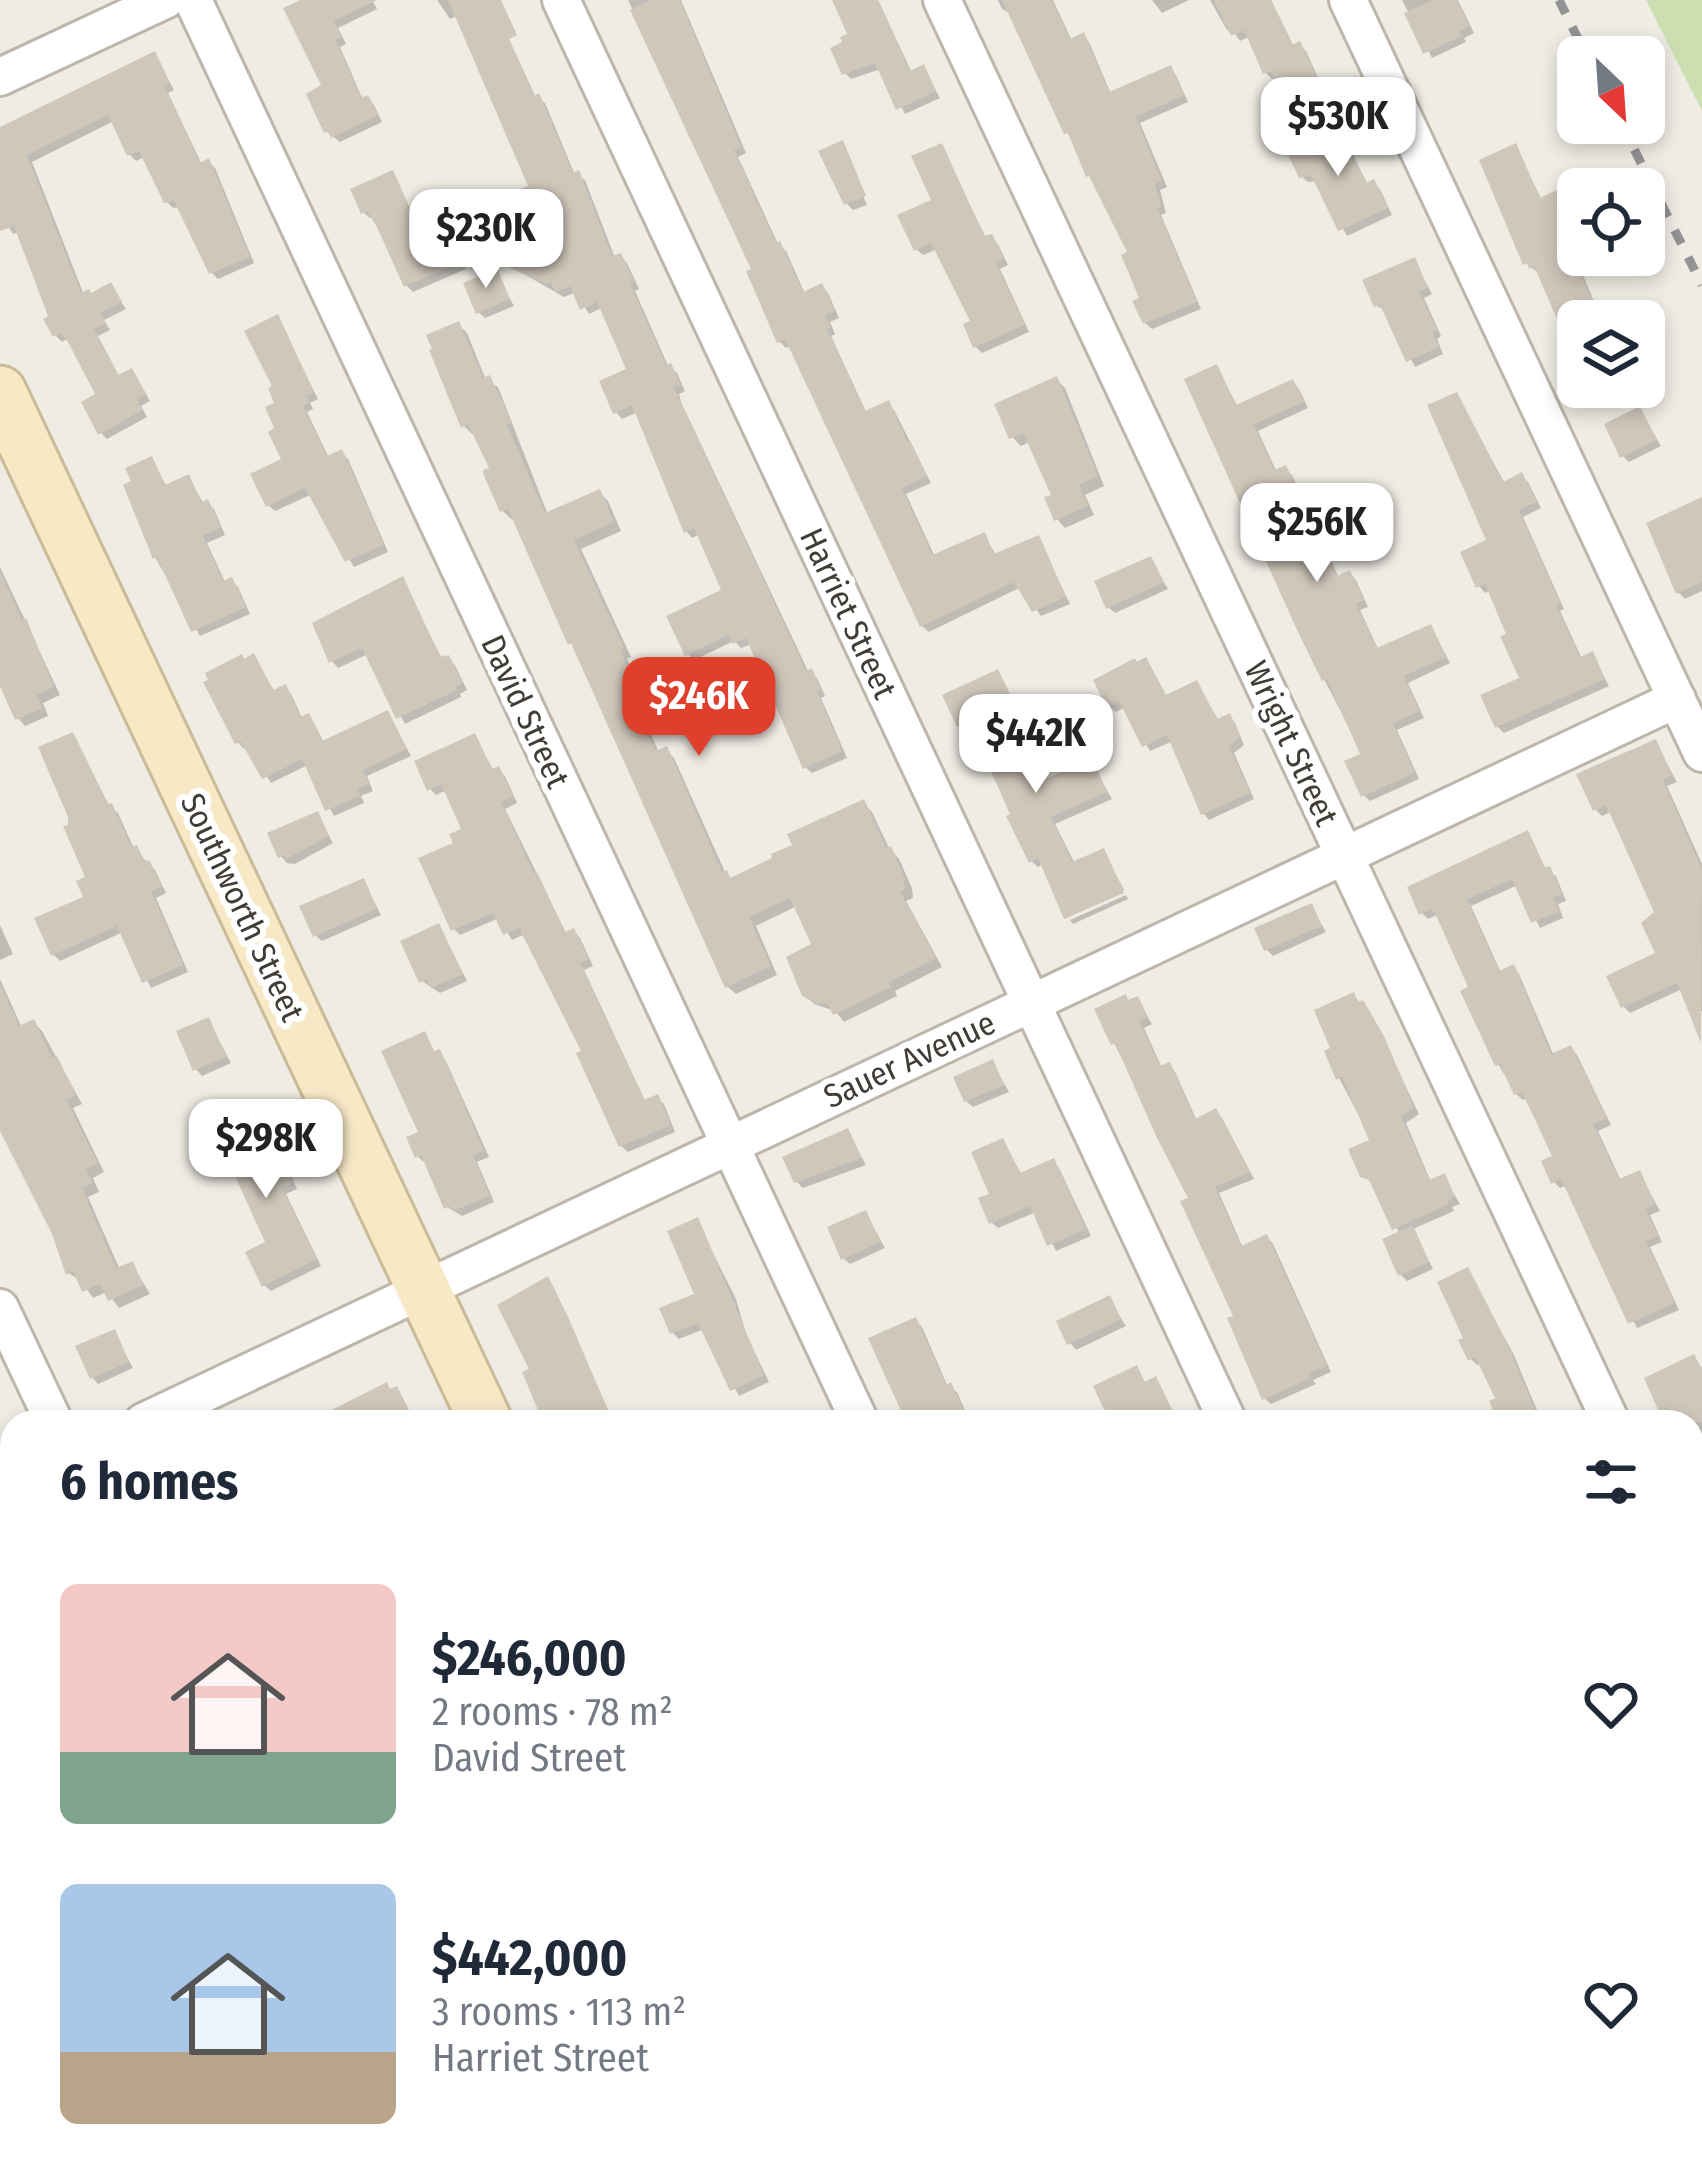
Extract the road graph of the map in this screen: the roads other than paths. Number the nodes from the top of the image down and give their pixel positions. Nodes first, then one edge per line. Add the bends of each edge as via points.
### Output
1 (165, 0) edge
2 (193, 0) edge
3 (561, 0) edge
4 (942, 0) edge
5 (1348, 0) edge
6 (0, 76) edge
7 (0, 392) edge
8 (1676, 699) junction
9 (1702, 753) edge
10 (1345, 855) junction
11 (1031, 1002) junction
12 (730, 1144) junction
13 (424, 1289) junction
14 (0, 1308) edge
15 (48, 1410) edge
16 (167, 1410) edge
17 (480, 1410) edge
18 (854, 1410) edge
19 (1222, 1410) edge
20 (1605, 1410) edge

1 - 6 street
2 - 12 street, David Street
3 - 11 street, Harriet Street
4 - 10 street, Wright Street
5 - 8 street
7 - 13 main road, Southworth Street
8 - 9 street
8 - 10 street, Sauer Avenue
10 - 11 street, Sauer Avenue
10 - 20 street, Wright Street
11 - 12 street, Sauer Avenue
11 - 19 street, Harriet Street
12 - 13 street, Sauer Avenue
12 - 18 street, David Street
13 - 16 street, Sauer Avenue
13 - 17 main road, Southworth Street
14 - 15 street

